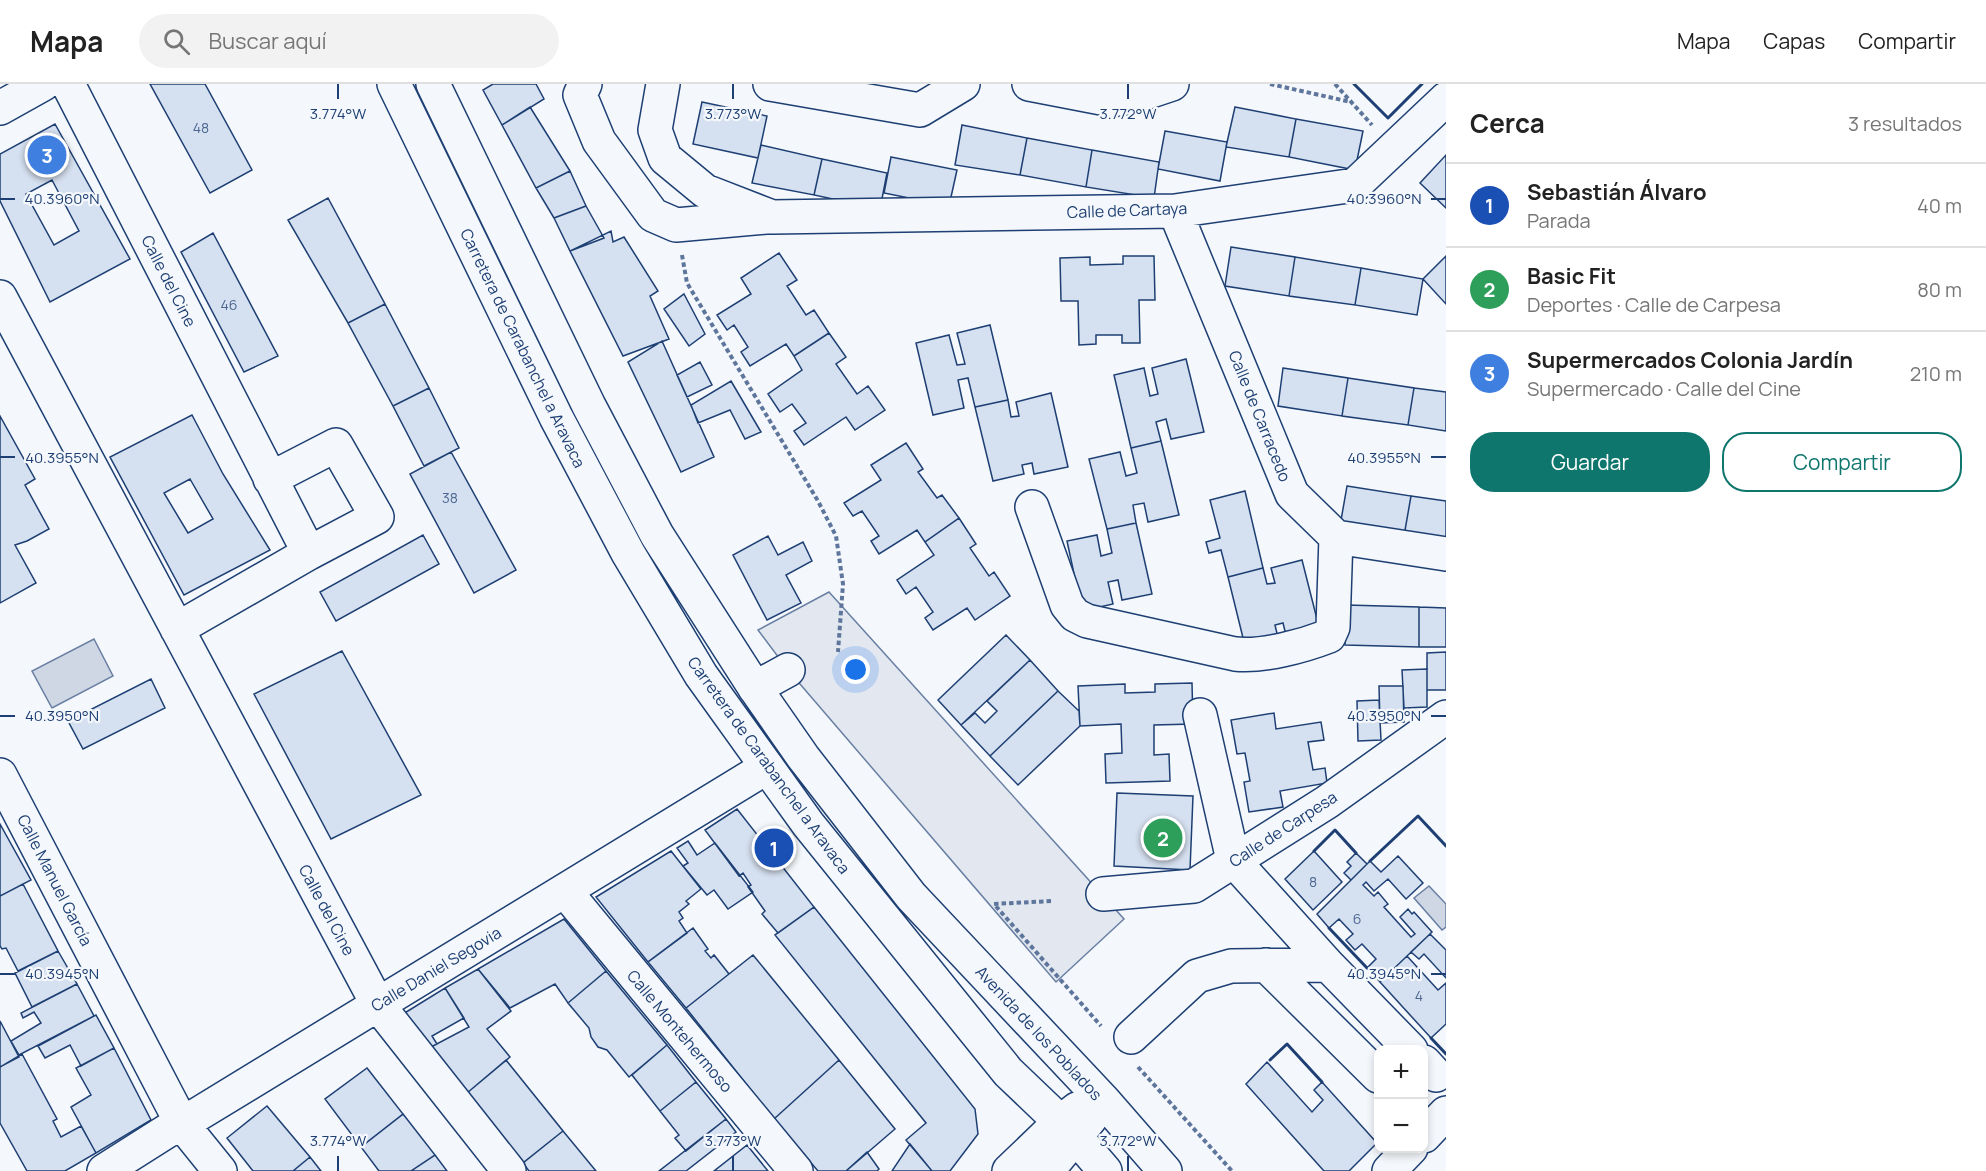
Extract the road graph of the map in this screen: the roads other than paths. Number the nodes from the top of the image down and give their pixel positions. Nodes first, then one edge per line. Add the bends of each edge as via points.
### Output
1 (44, 84) edge
2 (68, 84) edge
3 (393, 84) edge
4 (433, 84) edge
5 (585, 84) edge
6 (663, 84) edge
7 (770, 84) edge
8 (1029, 84) edge
9 (1172, 84) edge
10 (956, 89) edge
11 (1446, 99) edge
12 (0, 108) edge
13 (1175, 211) junction
14 (772, 217) junction
15 (0, 297) edge
16 (270, 478) junction
17 (1032, 507) dead end
18 (1336, 537) junction
19 (309, 554) junction
20 (1446, 554) edge
21 (177, 629) junction
22 (788, 670) dead end
23 (755, 688) junction
24 (1200, 715) dead end
25 (1446, 717) edge
26 (767, 767) junction
27 (0, 775) edge
28 (1233, 860) junction
29 (565, 891) junction
30 (1103, 894) dead end
31 (911, 896) joint
32 (1266, 965) junction
33 (1328, 965) junction
34 (378, 1005) junction
35 (1122, 1042) road end
36 (1406, 1045) edge
37 (1008, 1072) junction
38 (1374, 1072) edge
39 (1100, 1097) junction
40 (1446, 1113) edge
41 (182, 1124) junction
42 (1068, 1129) junction
43 (1428, 1132) edge
44 (1407, 1153) edge
45 (104, 1171) edge
46 (220, 1171) edge
47 (509, 1171) edge
48 (796, 1171) edge
49 (1007, 1171) edge
50 (1047, 1171) edge
51 (1105, 1171) edge
52 (1165, 1171) edge
53 (1389, 1171) edge

1 - 12 main road
2 - 16 main road, Calle del Cine
3 - 26 main road, Carretera de Carabanchel a Aravaca via 556,417 628,553 701,675
4 - 23 main road, Carretera de Carabanchel a Aravaca via 588,406 657,535
5 - 14 main road, Calle de Cartaya via 580,95 599,141 653,215 676,225
6 - 14 main road, Calle de Cartaya via 655,130 665,158 705,191
7 - 10 main road via 920,110
8 - 9 main road via 1112,100
11 - 13 main road, Calle de Cartaya via 1355,185
13 - 14 main road, Calle de Cartaya
13 - 18 main road, Calle de Carracedo via 1292,494
15 - 21 main road, Calle del Cine
16 - 19 main road, Calle del Cine
16 - 19 main road via 336,445 377,517
17 - 18 main road via 1067,605 1075,615 1235,654 1257,654 1329,636
18 - 20 main road
19 - 21 main road
21 - 34 main road, Calle del Cine
22 - 23 main road
23 - 31 main road, Carretera de Carabanchel a Aravaca via 802,758
24 - 28 main road
25 - 28 main road, Calle de Carpesa via 1327,802
26 - 29 main road, Calle Daniel Segovia
26 - 37 main road, Carretera de Carabanchel a Aravaca via 808,824
27 - 41 main road, Calle Manuel García
28 - 30 main road, Calle de Carpesa via 1194,886
28 - 33 main road
29 - 34 main road, Calle Daniel Segovia
29 - 48 main road, Calle Montehermoso
31 - 39 main road, Avenida de los Poblados
32 - 33 main road
32 - 35 main road via 1231,966 1197,976
32 - 38 main road
33 - 36 main road
34 - 41 main road, Calle Daniel Segovia
34 - 47 main road, Calle del Cine
37 - 42 main road, Carretera de Carabanchel a Aravaca
37 - 49 main road via 1024,1114 1021,1137
39 - 42 main road
39 - 52 main road, Avenida de los Poblados
40 - 43 main road
41 - 45 main road, Calle Daniel Segovia
41 - 46 main road, Calle Manuel García
42 - 49 main road
42 - 50 main road
42 - 51 main road, Carretera de Carabanchel a Aravaca
44 - 53 main road

